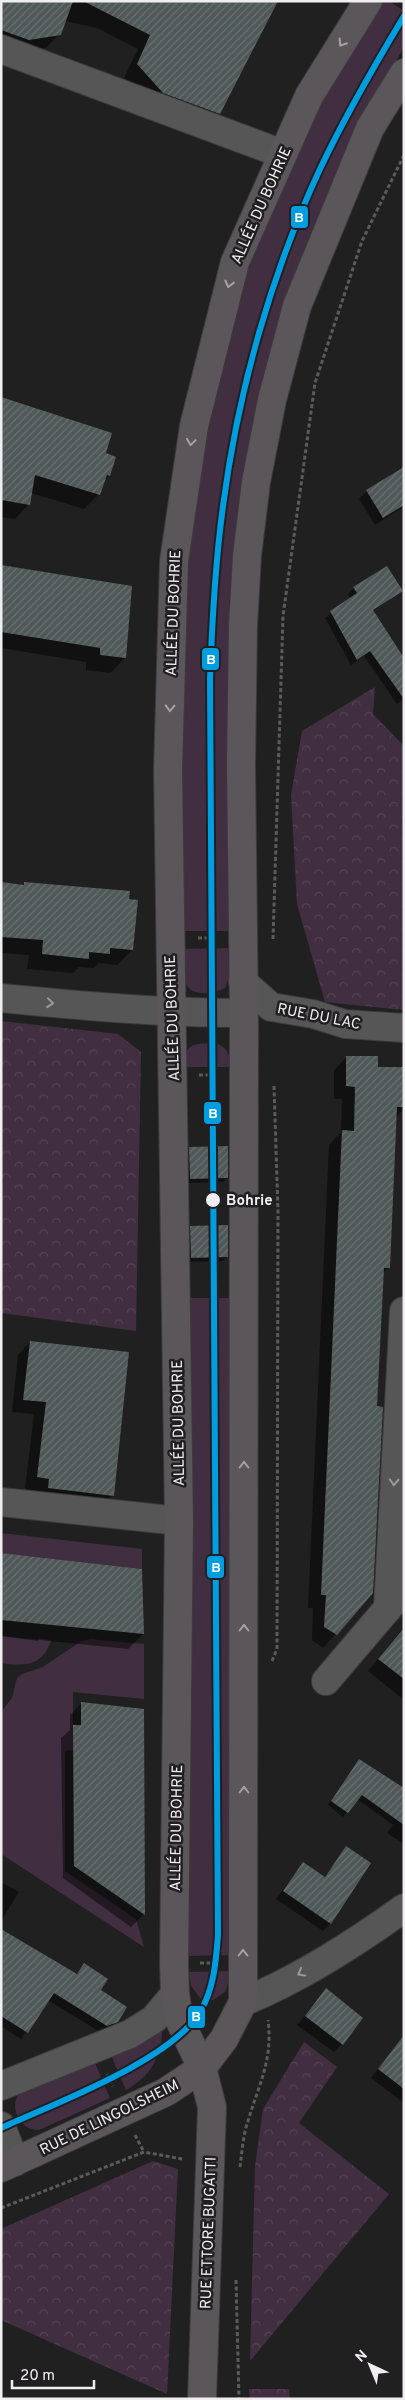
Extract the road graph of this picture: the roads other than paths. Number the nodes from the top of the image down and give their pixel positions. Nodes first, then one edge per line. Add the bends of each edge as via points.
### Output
1 (368, 1) edge
2 (1, 49) edge
3 (404, 73) edge
4 (283, 154) junction
5 (244, 982) junction
6 (1, 998) edge
7 (172, 1013) junction
8 (244, 1013) junction
9 (404, 1028) edge
10 (404, 1311) edge
11 (1, 1502) edge
12 (179, 1521) junction
13 (396, 1599) edge
14 (326, 1681) dead end
15 (404, 1908) edge
16 (175, 1994) junction
17 (254, 1997) junction
18 (202, 2068) junction
19 (1, 2086) edge
20 (1, 2126) edge
21 (8, 2165) edge
22 (202, 2399) edge

1 -> 4 main road, ALLÉE DU BOHRIE via 309,96
2 - 4 street
3 - 5 main road via 370,128 297,306 272,400 256,482 243,626
4 -> 7 main road, ALLÉE DU BOHRIE via 235,262 194,426 174,561 168,770
5 - 8 main road
5 - 9 street, RUE DU LAC via 271,1007 345,1024
6 -> 7 street
7 - 8 street
7 - 12 main road, ALLÉE DU BOHRIE
17 -> 8 main road via 243,1961
10 -> 13 street
11 - 12 street
12 - 16 main road, ALLÉE DU BOHRIE
13 - 14 street
15 -> 17 street via 337,1953
16 - 18 main road, ALLÉE DU BOHRIE via 179,2019
16 - 19 street via 154,2019 130,2034
17 - 18 main road, RUE DE LINGOLSHEIM
18 - 21 main road, RUE DE LINGOLSHEIM via 166,2092
18 - 22 main road, RUE ETTORE BUGATTI via 212,2107
20 - 21 street, RUE DE LINGOLSHEIM

